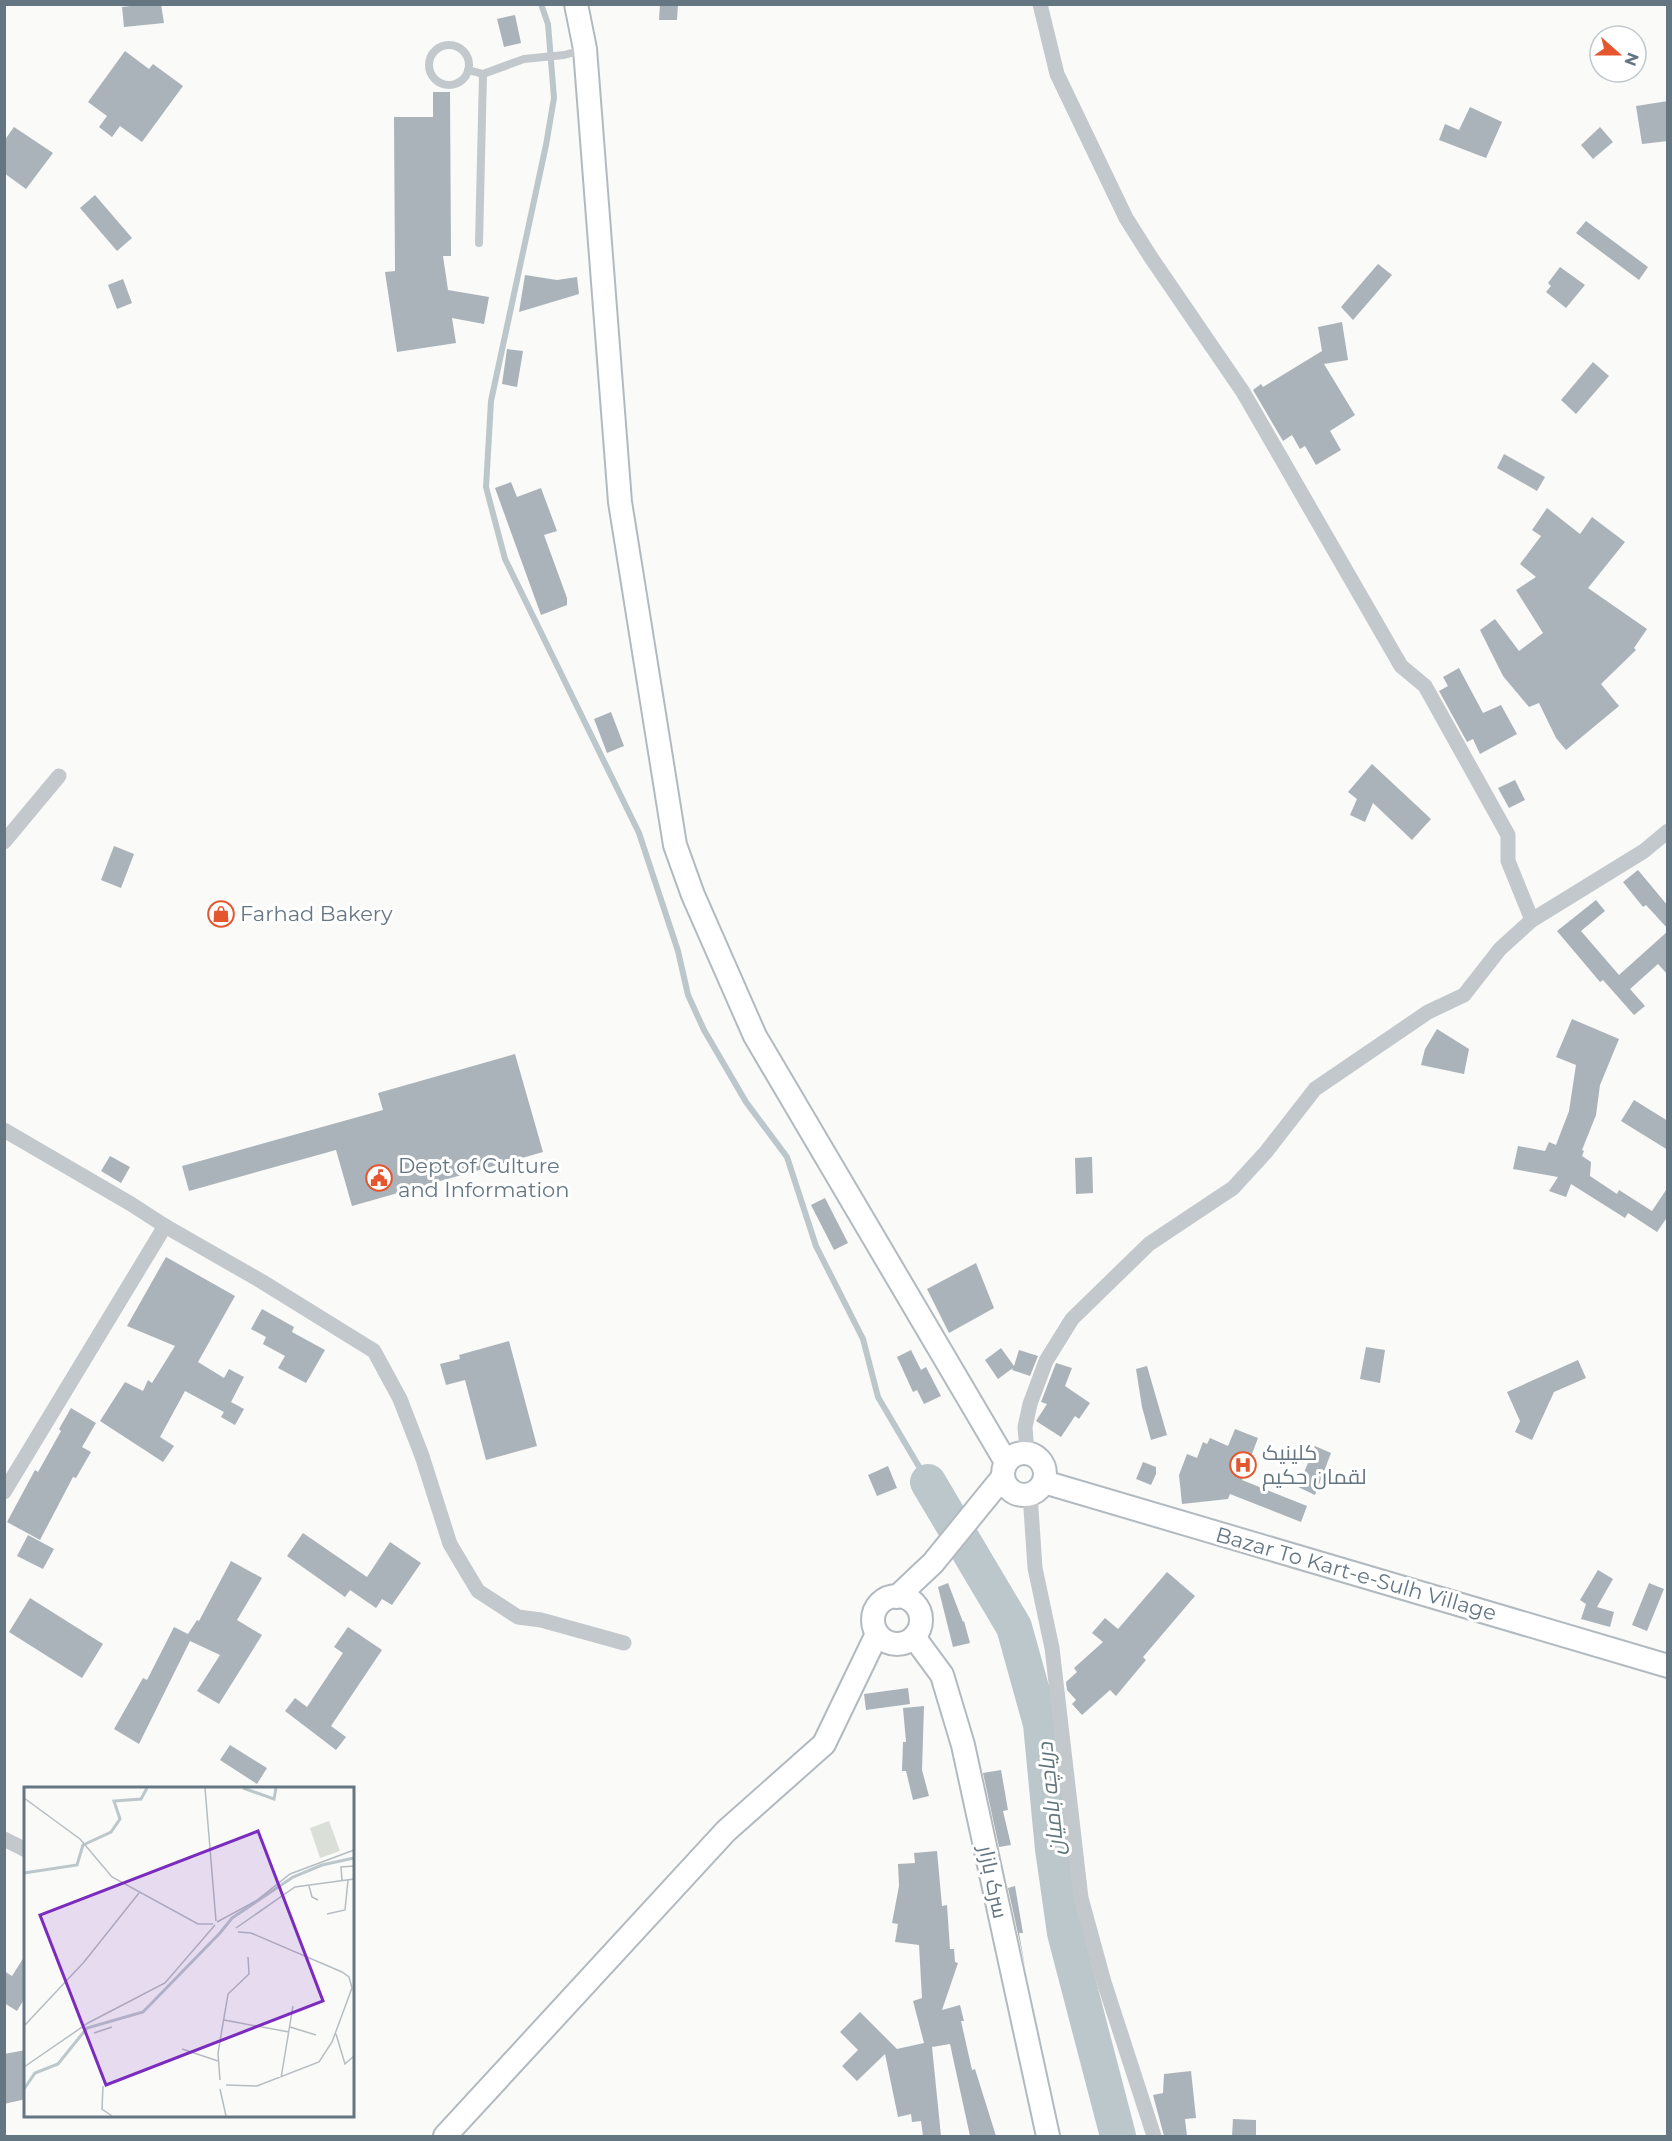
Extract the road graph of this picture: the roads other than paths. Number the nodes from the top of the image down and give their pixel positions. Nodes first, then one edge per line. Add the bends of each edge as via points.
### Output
1 (576, 4) edge
2 (1040, 4) edge
3 (574, 52) junction
4 (468, 69) junction
5 (483, 74) junction
6 (479, 243) dead end
7 (59, 776) dead end
8 (1668, 831) edge
9 (4, 842) edge
10 (1532, 920) junction
11 (4, 1130) edge
12 (165, 1226) junction
13 (1027, 1452) junction
14 (1019, 1481) junction
15 (4, 1492) edge
16 (905, 1600) junction
17 (877, 1634) junction
18 (914, 1637) junction
19 (624, 1642) dead end
20 (1668, 1666) edge
21 (4, 1839) edge
22 (24, 1849) edge
23 (446, 2136) edge
24 (1048, 2136) edge
25 (1154, 2136) edge

1 - 3 main road
2 - 10 street via 1057,74 1126,218 1243,392 1401,666 1425,686 1508,835 1508,861
3 - 5 lane via 524,59
3 - 14 main road via 620,502 675,846 755,1036
4 - 4 lane via 462,80 451,86 439,83 430,74 429,61 435,50 447,45 459,48 467,57
4 - 5 lane
5 - 6 lane
7 - 9 street
8 - 10 street via 1644,851
10 - 13 street via 1500,949 1464,995 1428,1012 1315,1089 1233,1188 1149,1244 1072,1319 1046,1361 1030,1404 1025,1427
11 - 12 street
12 - 15 street
12 - 19 street via 374,1351 419,1446 450,1544 478,1591 518,1617
13 - 14 main road via 1016,1454
13 - 14 main road via 1039,1458 1045,1469
14 - 16 main road via 984,1510 938,1569
14 - 20 main road, Bazar To Kart-e-Sulh Village
14 - 25 street via 1052,1648 1081,1898
16 - 17 main road via 885,1599 876,1609 873,1621
16 - 18 main road via 918,1610 920,1624
17 - 18 main road via 894,1644
17 - 23 main road via 824,1744 726,1831
18 - 24 main road, سرک بازار via 942,1675 963,1744
21 - 22 street

